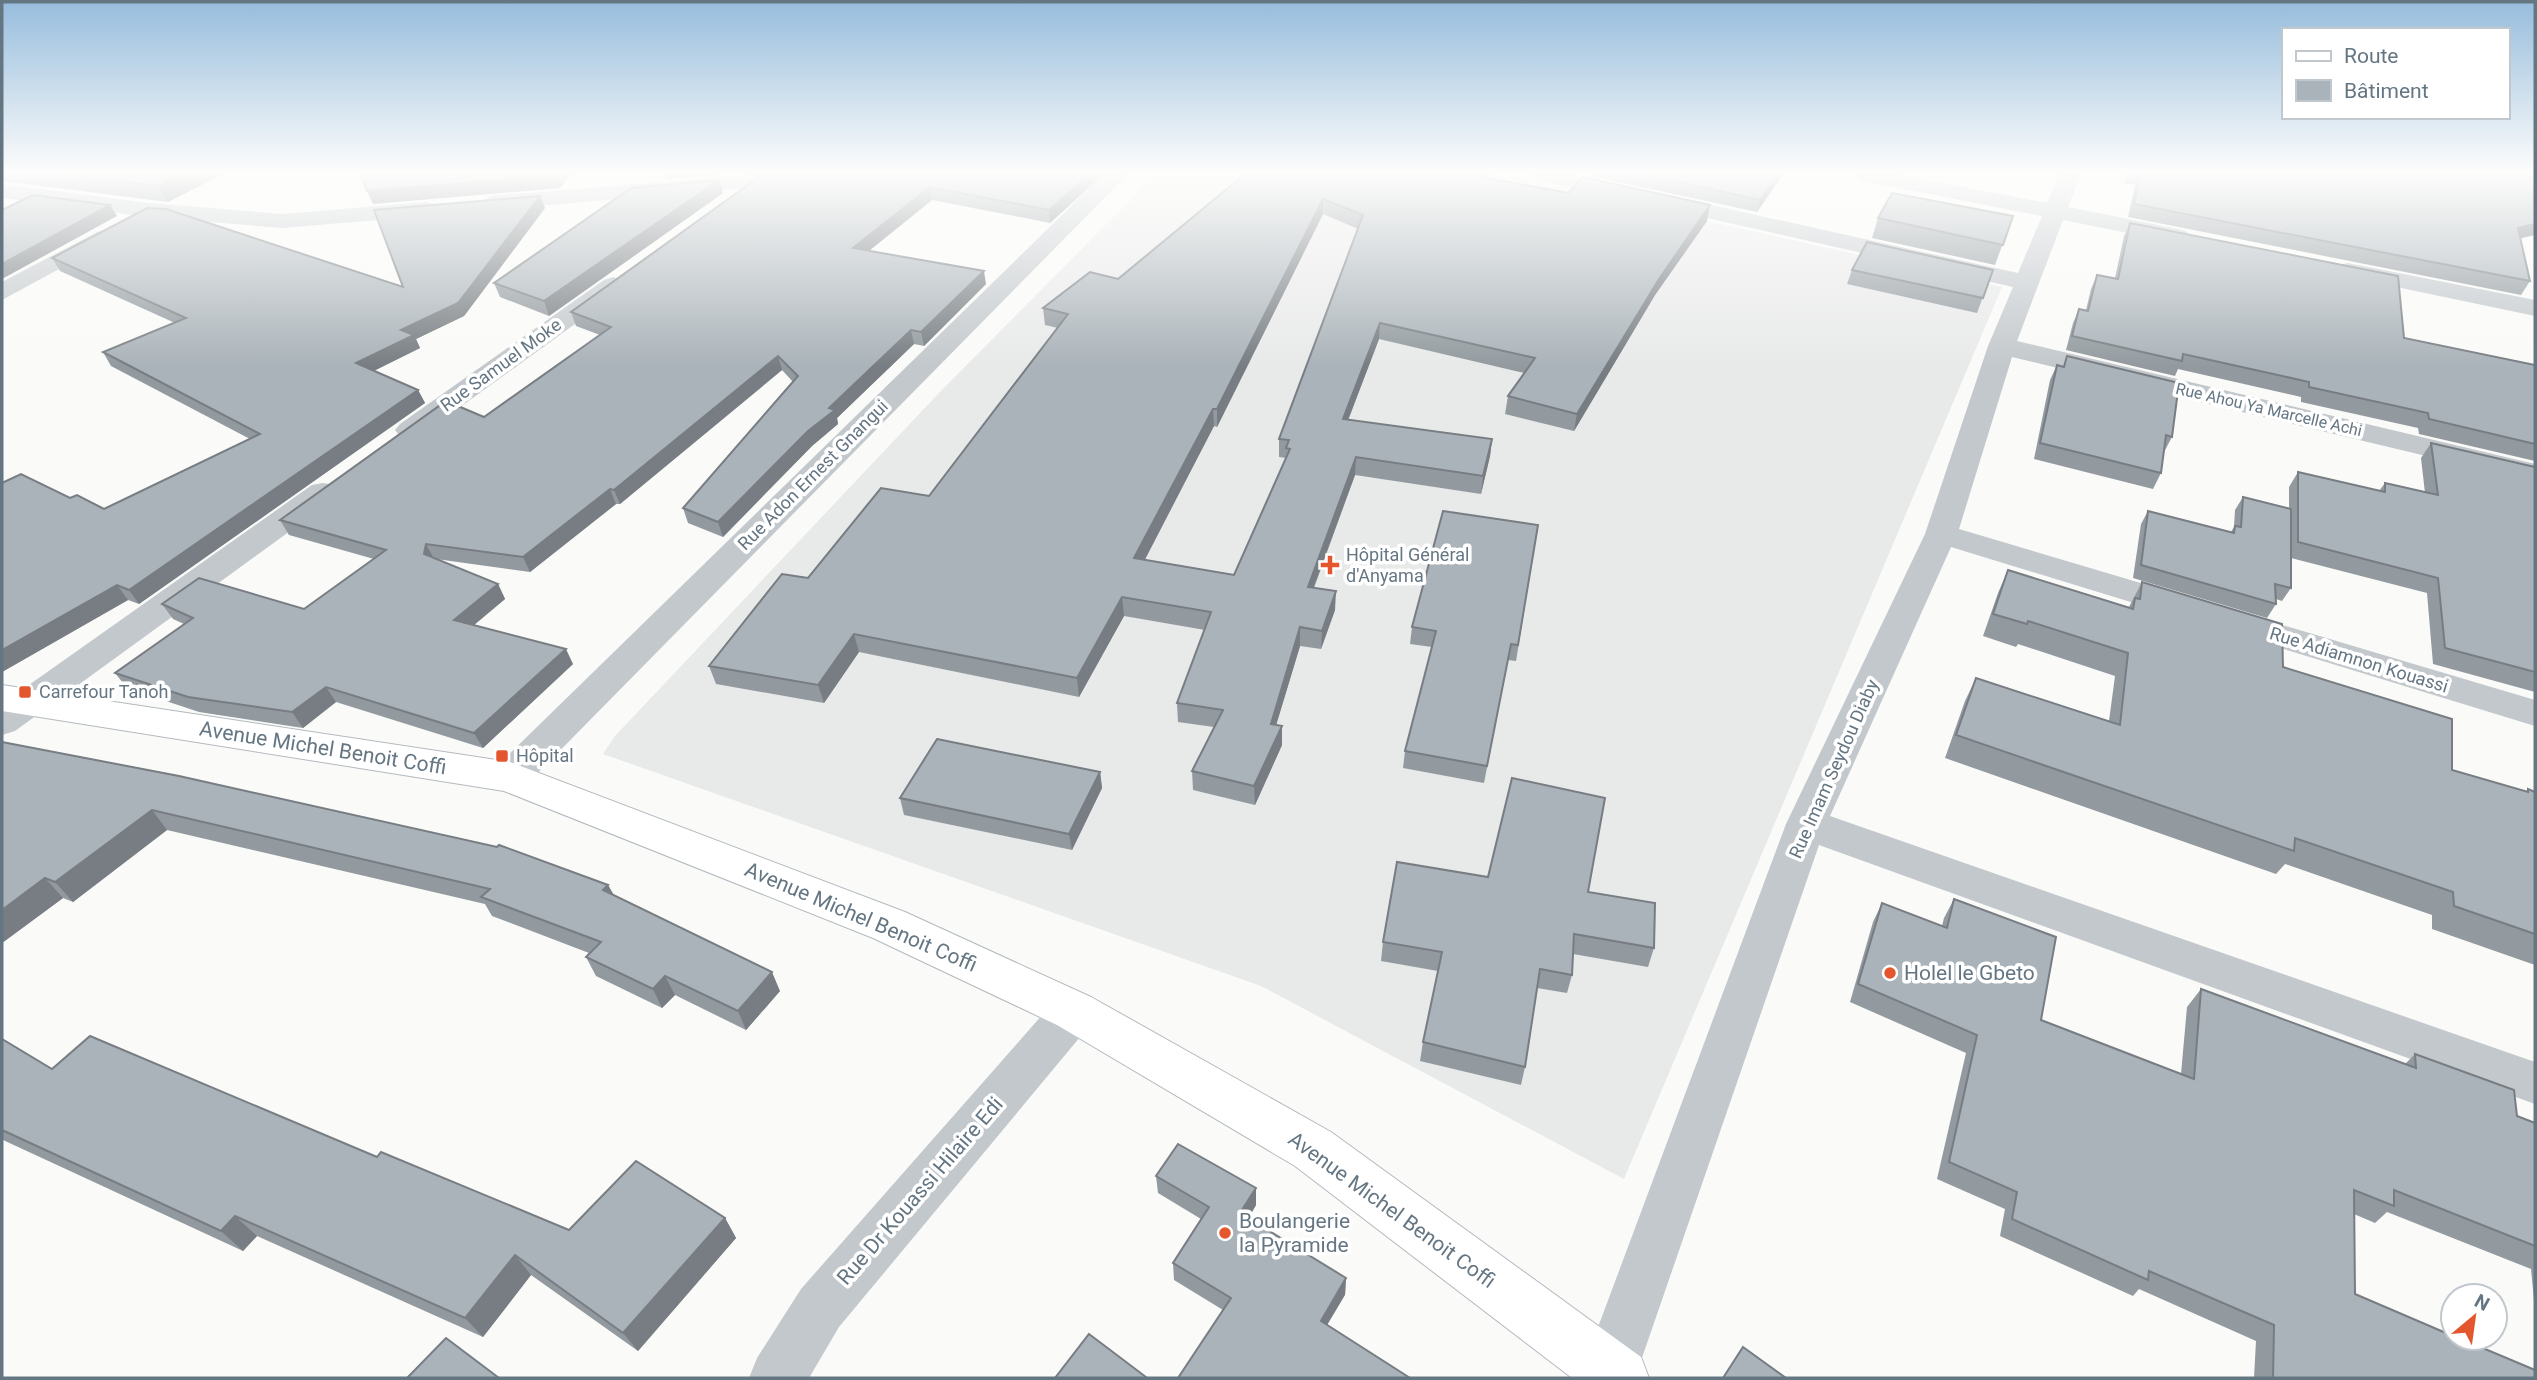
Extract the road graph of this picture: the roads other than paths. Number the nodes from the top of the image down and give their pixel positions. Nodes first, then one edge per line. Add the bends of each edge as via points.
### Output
1 (98, 238) edge
2 (1051, 238) edge
3 (1832, 238) edge
4 (2044, 238) edge
5 (2194, 238) edge
6 (2202, 240) edge
7 (2322, 265) edge
8 (635, 270) edge
9 (2027, 282) junction
10 (2, 292) edge
11 (2535, 308) edge
12 (2002, 346) junction
13 (388, 446) edge
14 (2535, 472) edge
15 (343, 478) edge
16 (1941, 534) junction
17 (11, 707) edge
18 (2535, 713) edge
19 (510, 777) junction
20 (1807, 824) junction
21 (1074, 1011) junction
22 (2535, 1083) edge
23 (1613, 1375) edge
24 (777, 1378) edge

1 - 10 street
2 - 19 street, Rue Adon Ernest Gnangui
3 - 9 street
4 - 9 street, Rue Imam Seydou Diaby
5 - 6 street
7 - 11 street
8 - 13 street, Rue Samuel Moke
9 - 12 street, Rue Imam Seydou Diaby
12 - 14 street, Rue Ahou Ya Marcelle Achi
12 - 16 street, Rue Imam Seydou Diaby
15 - 17 street
16 - 18 street, Rue Adiamnon Kouassi
16 - 20 street, Rue Imam Seydou Diaby
17 - 19 street, Avenue Michel Benoit Coffi
19 - 21 street, Avenue Michel Benoit Coffi via 889,925
20 - 22 street
20 - 23 street, Rue Imam Seydou Diaby
21 - 23 street, Avenue Michel Benoit Coffi via 1313,1149
21 - 24 street, Rue Dr Kouassi Hilaire Edi via 820,1308

